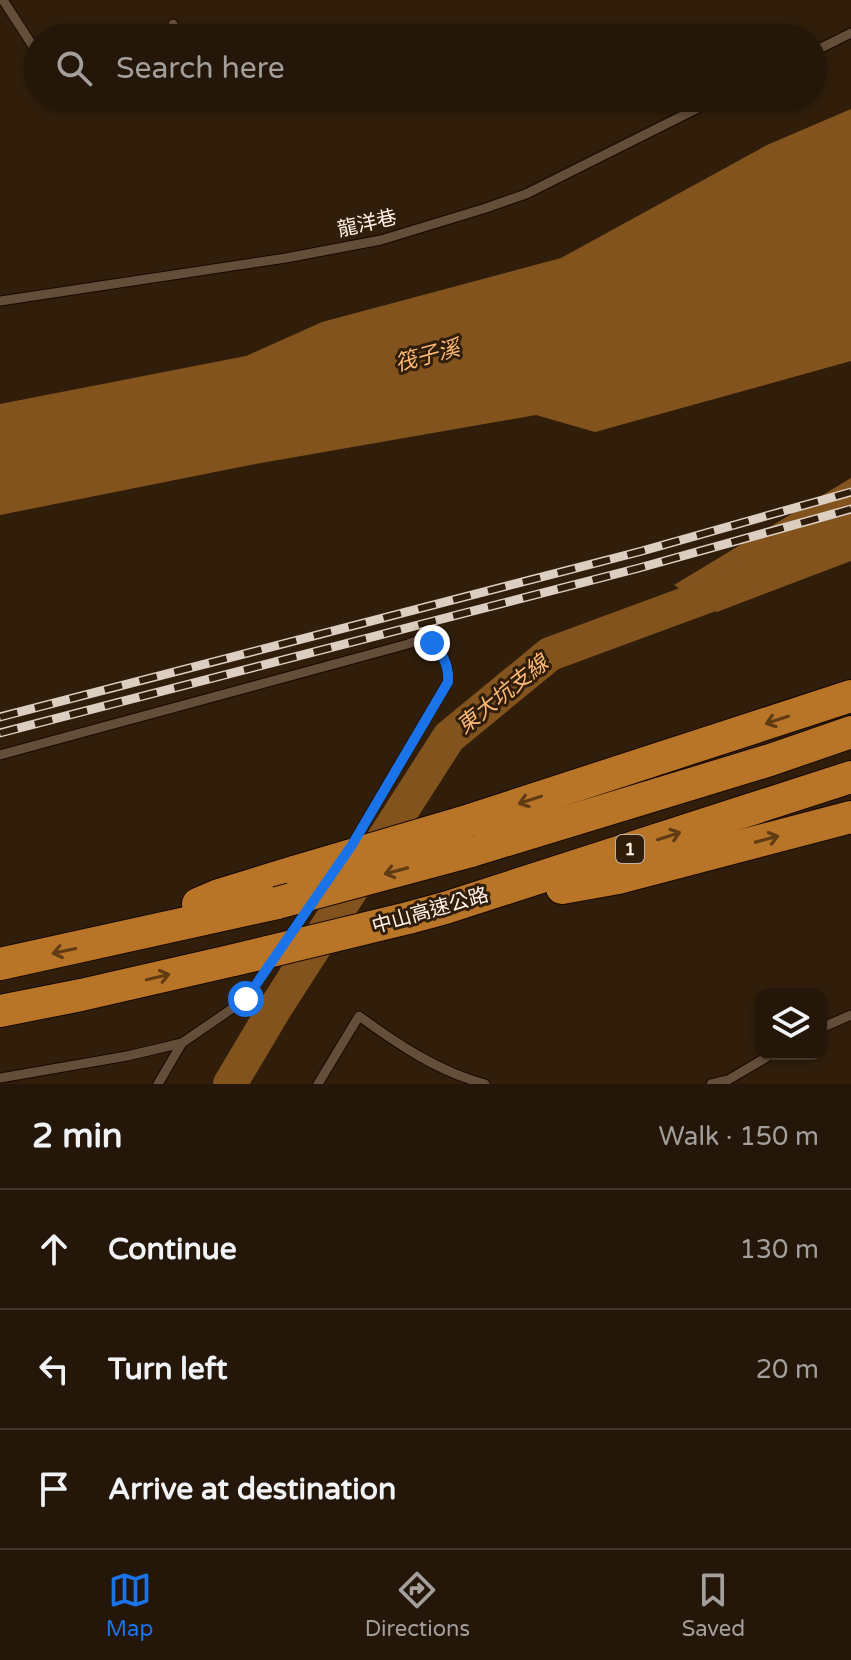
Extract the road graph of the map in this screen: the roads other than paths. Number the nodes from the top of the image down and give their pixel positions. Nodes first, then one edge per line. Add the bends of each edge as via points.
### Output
1 (3, 0) edge
2 (24, 32) edge
3 (851, 33) edge
4 (827, 45) edge
5 (690, 112) edge
6 (0, 301) edge
7 (851, 696) edge
8 (851, 732) edge
9 (0, 755) edge
10 (851, 777) edge
11 (851, 817) edge
12 (471, 835) junction
13 (334, 871) dead end
14 (311, 877) junction
15 (445, 908) junction
16 (109, 941) junction
17 (0, 964) edge
18 (0, 1011) edge
19 (851, 1015) edge
20 (827, 1025) edge
21 (182, 1043) junction
22 (762, 1060) edge
23 (0, 1078) edge
24 (158, 1084) edge
25 (318, 1084) edge
26 (485, 1084) edge
27 (711, 1084) edge

1 - 2 lane
3 - 4 lane
5 - 6 lane, 龍洋巷 via 526,194 381,240
7 -> 12 highway
8 - 12 highway, 1 via 770,760
9 - 13 lane via 423,638 441,651 448,682
15 -> 10 highway, 中山高速公路 / 1
15 -> 11 highway via 618,878
12 - 14 highway, bridge
12 -> 16 highway, 1, bridge via 277,903
14 - 16 highway via 219,895
14 - 21 lane via 246,999
18 -> 15 highway, 中山高速公路 / 1, bridge
16 -> 17 highway, 1
19 - 20 lane
21 - 23 lane
21 - 24 lane
22 - 27 lane
25 - 26 lane via 359,1016 397,1044

